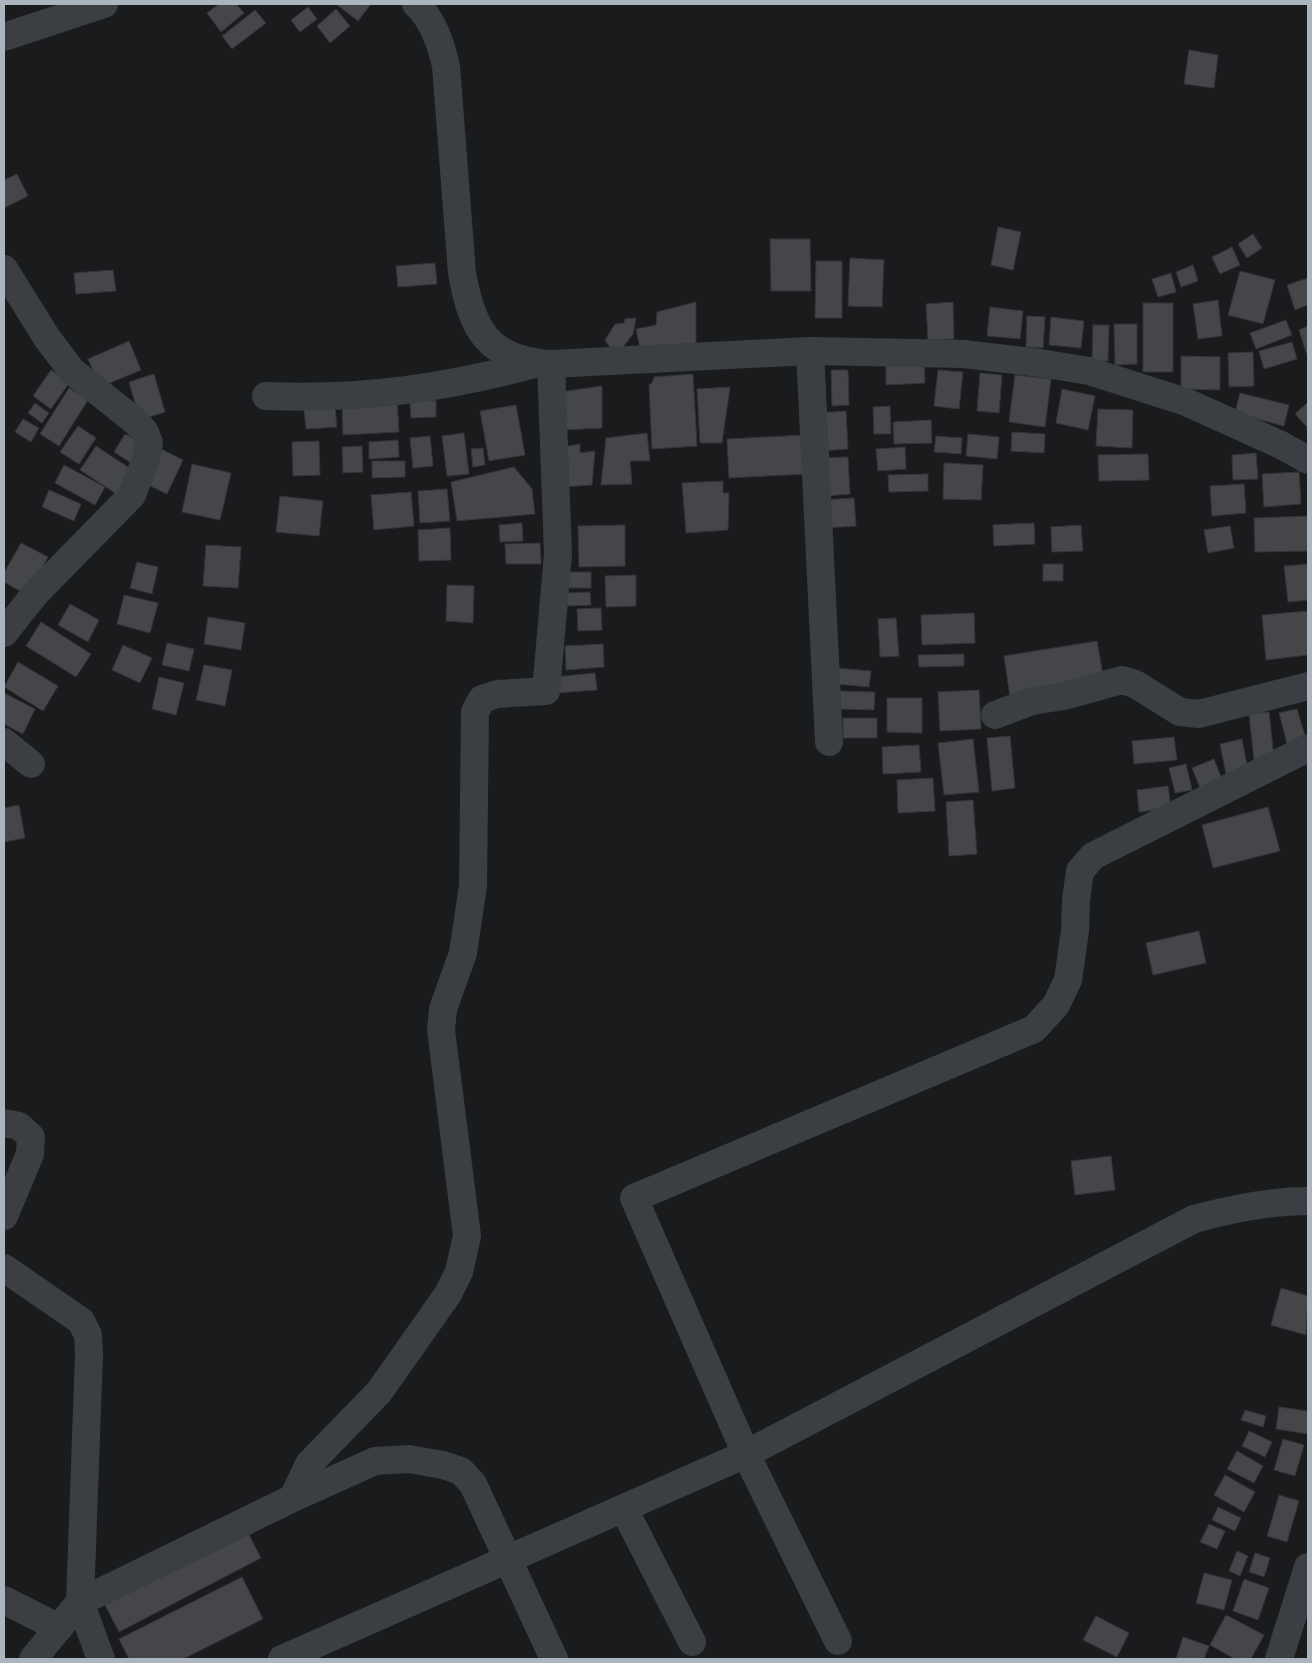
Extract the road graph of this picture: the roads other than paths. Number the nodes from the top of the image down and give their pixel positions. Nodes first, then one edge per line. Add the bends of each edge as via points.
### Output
1 (104, 4) edge
2 (416, 4) edge
3 (4, 37) edge
4 (4, 269) edge
5 (810, 351) junction
6 (544, 364) junction
7 (266, 396) dead end
8 (1306, 455) edge
9 (4, 633) edge
10 (1308, 686) edge
11 (995, 715) dead end
12 (4, 742) edge
13 (829, 742) dead end
14 (1308, 748) edge
15 (31, 764) dead end
16 (4, 1123) edge
17 (1308, 1201) edge
18 (4, 1216) edge
19 (4, 1268) edge
20 (746, 1454) junction
21 (293, 1498) junction
22 (624, 1509) junction
23 (509, 1559) junction
24 (1308, 1567) edge
25 (4, 1600) edge
26 (80, 1602) junction
27 (59, 1628) junction
28 (838, 1641) dead end
29 (692, 1642) dead end
30 (33, 1659) edge
31 (101, 1659) edge
32 (282, 1659) edge
33 (554, 1659) edge
34 (1279, 1659) edge

1 - 3 street
2 - 6 street via 432,24 446,66 462,273 468,306 483,336 496,347
4 - 9 street via 72,371 136,422 149,442 132,495 35,594
5 - 6 street
5 - 8 street via 963,354 1089,371 1186,402
5 - 13 street
6 - 7 street via 398,393 316,398
6 - 21 street via 558,554 546,691 497,694 482,699 475,712 473,886 463,953 443,1009 441,1030 467,1236 458,1272 448,1294 379,1392 309,1464
10 - 11 street via 1199,714 1180,712 1135,684 1122,680 1032,701
12 - 15 street
14 - 20 street via 1093,856 1080,871 1076,931 1068,980 1056,1005 1034,1029 634,1198
16 - 18 street via 19,1126 31,1137 30,1154
17 - 20 street via 1234,1208 1194,1219
19 - 26 street via 81,1320 88,1335 90,1354
20 - 22 street
20 - 28 street
21 - 23 street via 375,1461 409,1459 443,1465 461,1471 474,1484
21 - 26 street
22 - 23 street
22 - 29 street
23 - 32 street
23 - 33 street
24 - 34 street
25 - 27 street
26 - 27 street
26 - 31 street
27 - 30 street

